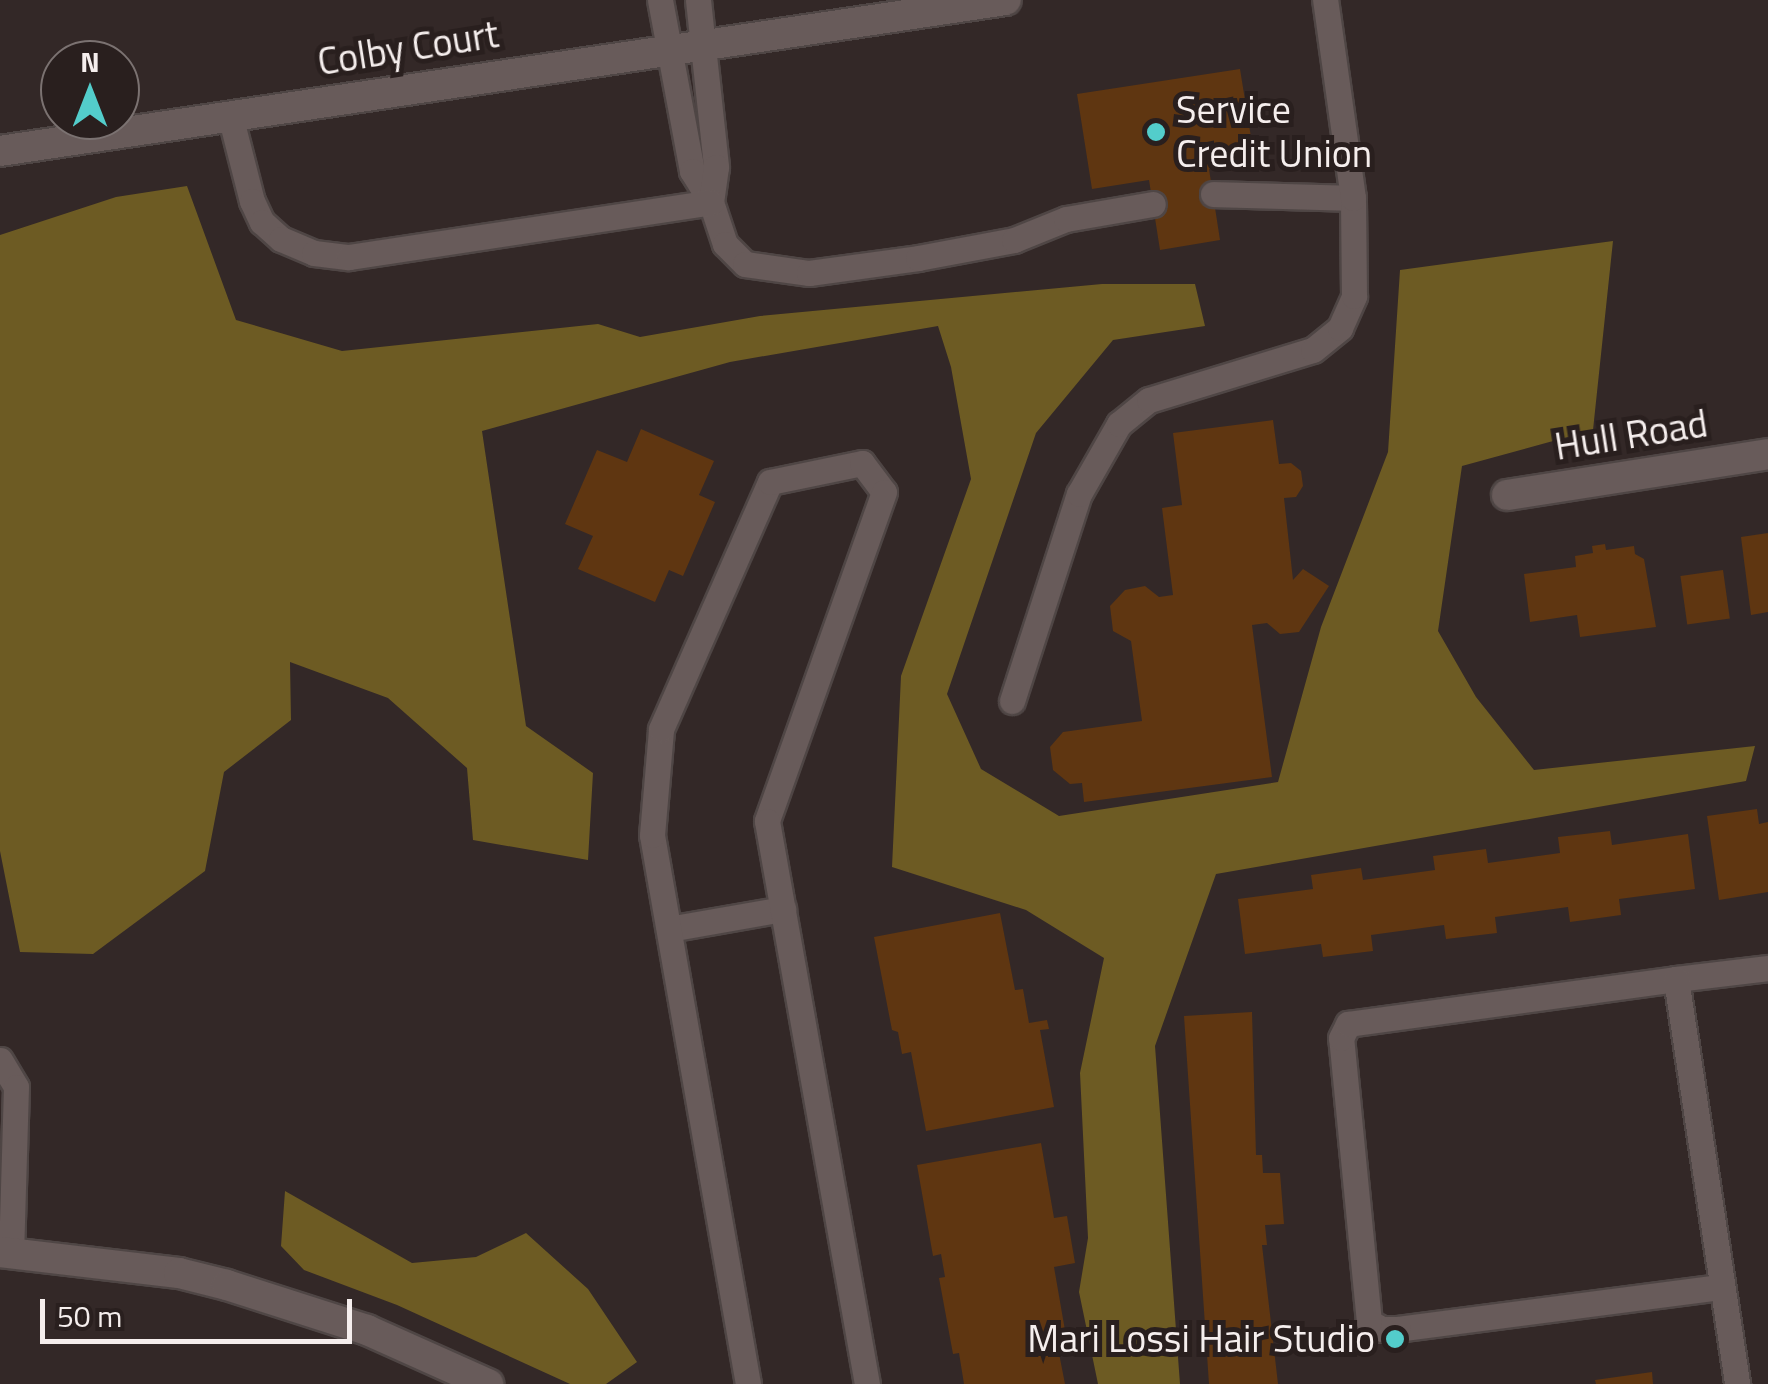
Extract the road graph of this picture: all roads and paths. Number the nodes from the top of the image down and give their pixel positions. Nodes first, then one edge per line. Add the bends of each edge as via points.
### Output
1 (660, 0) edge
2 (698, 0) edge
3 (1006, 0) edge
4 (1325, 0) edge
5 (705, 44) junction
6 (666, 49) junction
7 (230, 115) junction
8 (0, 150) edge
9 (1213, 194) dead end
10 (1353, 198) junction
11 (711, 202) junction
12 (1153, 204) dead end
13 (1768, 454) edge
14 (1507, 496) dead end
15 (1012, 701) dead end
16 (783, 909) junction
17 (668, 929) junction
18 (1768, 968) edge
19 (1676, 979) junction
20 (0, 1060) edge
21 (5, 1252) edge
22 (1720, 1287) junction
23 (488, 1384) edge
24 (748, 1384) edge
25 (867, 1384) edge
26 (1737, 1384) edge

1 - 6 lane
2 - 5 lane
3 - 5 street, Colby Court
4 - 10 lane
5 - 6 street, Colby Court
5 - 11 lane via 716,167
6 - 7 street, Colby Court
6 - 11 lane via 692,172
7 - 8 street, Colby Court
7 - 11 lane via 262,222 314,253 349,257
9 - 10 lane
10 - 15 lane via 1354,296 1340,328 1313,350 1148,400 1119,424 1079,494
11 - 12 lane via 725,244 745,264 809,274 1014,240 1066,218
13 - 14 street, Hull Road
16 - 17 lane
16 - 17 lane via 768,822 884,492 862,463 770,482 662,728 652,835
16 - 25 lane
17 - 24 lane
18 - 19 lane
19 - 22 lane
19 - 22 lane via 1348,1024 1341,1038 1369,1322 1398,1329
20 - 21 lane via 16,1086
21 - 23 street via 227,1285 368,1330
22 - 26 lane

